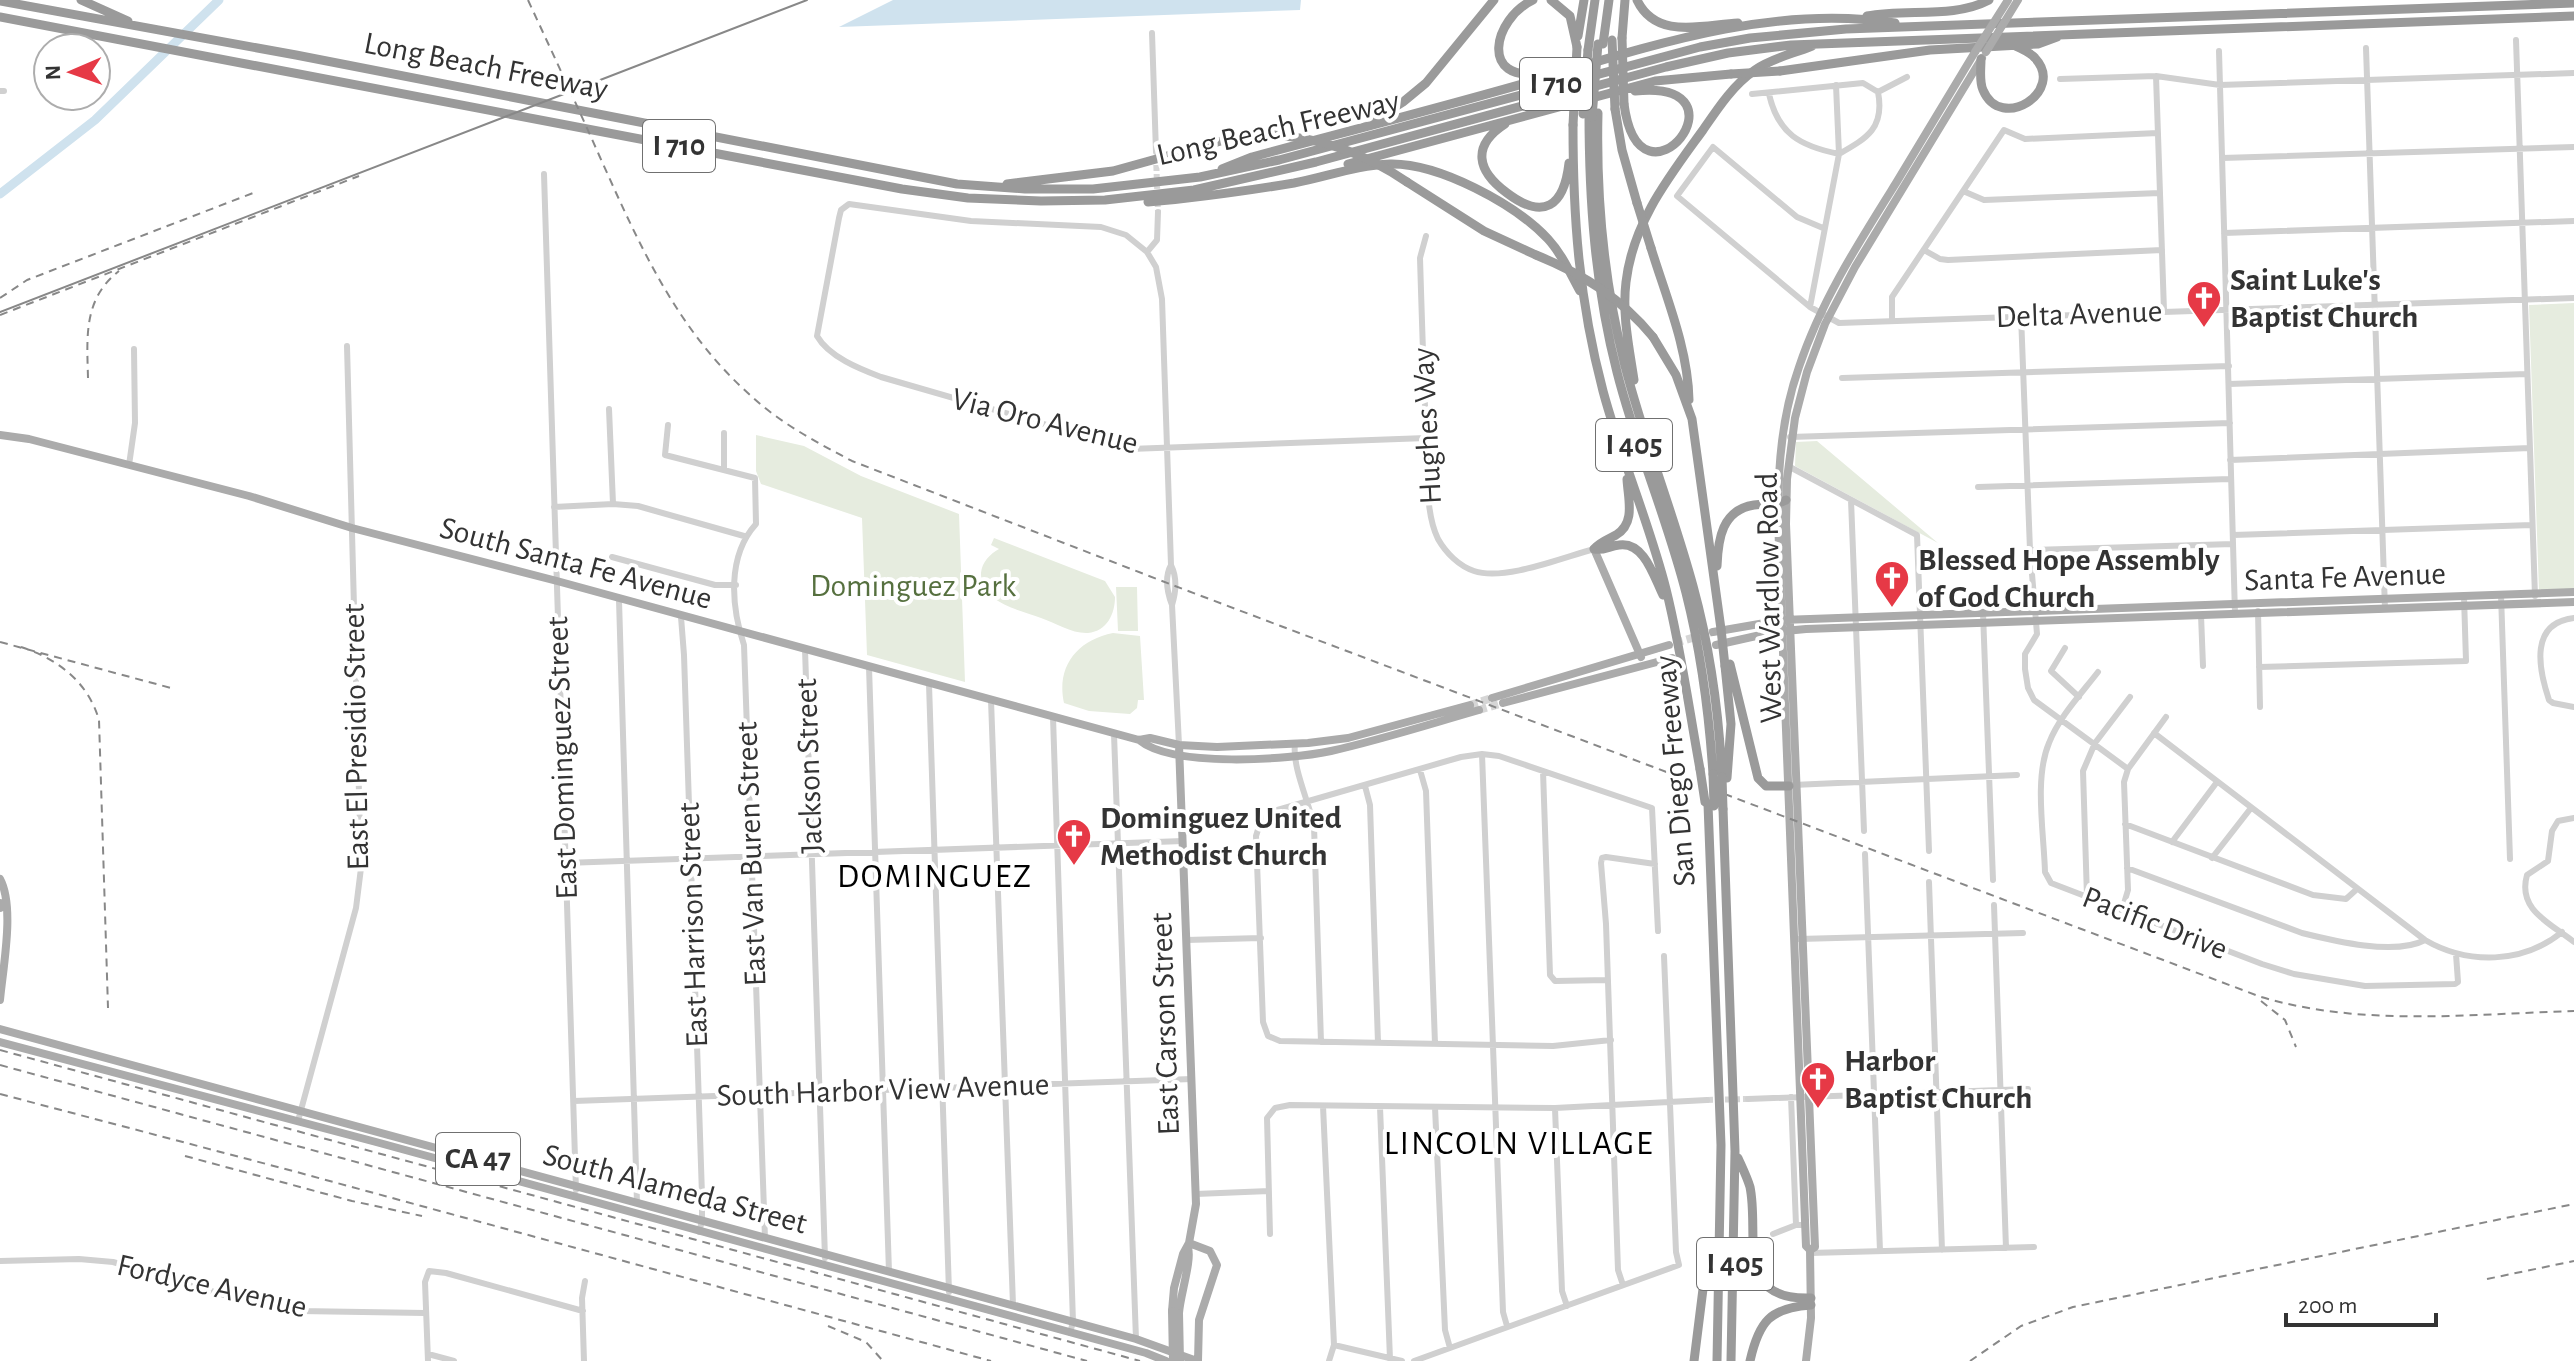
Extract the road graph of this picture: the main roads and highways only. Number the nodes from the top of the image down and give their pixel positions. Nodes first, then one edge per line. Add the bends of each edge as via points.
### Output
1 (81, 0) edge
2 (1494, 0) edge
3 (1533, 0) edge
4 (1551, 0) edge
5 (1584, 0) edge
6 (1602, 0) edge
7 (1625, 0) edge
8 (2008, 0) edge
9 (2018, 0) edge
10 (0, 1) edge
11 (1637, 1) edge
12 (1987, 1) edge
13 (2574, 3) edge
14 (2574, 16) edge
15 (0, 17) edge
16 (1860, 18) junction
17 (1761, 23) junction
18 (1918, 27) junction
19 (146, 29) junction
20 (2066, 34) junction
21 (1602, 44) junction
22 (1817, 44) junction
23 (2014, 45) junction
24 (1577, 47) junction
25 (1981, 54) junction
26 (1572, 68) junction
27 (1607, 93) junction
28 (1619, 106) junction
29 (1591, 114) junction
30 (1511, 119) junction
31 (1573, 125) junction
32 (1367, 126) junction
33 (1200, 177) junction
34 (1279, 184) junction
35 (979, 187) junction
36 (1105, 200) junction
37 (1583, 296) junction
38 (1689, 407) junction
39 (1638, 415) junction
40 (0, 435) edge
41 (1787, 437) junction
42 (1625, 460) junction
43 (1782, 502) junction
44 (1594, 549) junction
45 (2574, 592) edge
46 (1717, 598) junction
47 (1781, 599) junction
48 (2535, 599) junction
49 (2574, 602) edge
50 (1670, 609) junction
51 (1759, 623) junction
52 (1787, 625) junction
53 (1717, 631) junction
54 (1669, 645) tunnel mouth
55 (1716, 645) tunnel mouth
56 (1640, 655) junction
57 (1672, 658) dead end
58 (1728, 665) junction
59 (1644, 666) junction
60 (1492, 698) tunnel mouth
61 (1503, 703) tunnel mouth
62 (1139, 740) junction
63 (1179, 745) junction
64 (1179, 756) junction
65 (1714, 774) junction
66 (1794, 785) junction
67 (1716, 806) junction
68 (0, 879) edge
69 (0, 1000) edge
70 (0, 1029) edge
71 (0, 1042) edge
72 (118, 1061) junction
73 (114, 1071) junction
74 (1800, 1097) junction
75 (379, 1131) junction
76 (376, 1142) junction
77 (1735, 1151) junction
78 (1736, 1167) junction
79 (1721, 1216) junction
80 (1721, 1231) junction
81 (1188, 1246) junction
82 (1810, 1252) junction
83 (1811, 1301) junction
84 (1175, 1312) junction
85 (1166, 1361) edge
86 (1173, 1361) edge
87 (1180, 1361) edge
88 (1198, 1361) edge
89 (1694, 1361) edge
90 (1717, 1361) edge
91 (1731, 1361) edge
92 (1750, 1361) edge
93 (1806, 1361) edge

1 - 19 highway
2 - 32 highway via 1426,83
3 - 26 highway via 1520,8 1500,36 1501,60 1510,71 1523,75
4 - 24 highway via 1570,16
5 - 24 highway
6 - 21 highway, San Diego Freeway / I 405
6 - 21 highway, San Diego Freeway / I 405
7 - 21 highway
8 - 25 main road, West Wardlow Road, bridge
9 - 25 main road, West Wardlow Road, bridge
10 - 19 highway, Long Beach Freeway / I 710
11 - 17 highway via 1656,22 1675,28
12 - 16 highway via 1966,8
13 - 18 highway, Long Beach Freeway / I 710
14 - 20 highway, Long Beach Freeway / I 710
15 - 36 highway, Long Beach Freeway / I 710 via 902,189 1002,200
16 - 17 highway
16 - 18 highway
17 - 26 highway
18 - 33 highway, Long Beach Freeway / I 710 via 1810,31 1700,47
19 - 35 highway, Long Beach Freeway / I 710
20 - 22 highway, Long Beach Freeway / I 710
20 - 23 highway
21 - 28 highway, bridge
21 - 29 highway, San Diego Freeway / I 405, bridge
21 - 29 highway, San Diego Freeway / I 405, bridge
22 - 36 highway, Long Beach Freeway / I 710 via 1698,59 1250,180
22 - 39 highway via 1768,63 1741,81 1646,213 1631,253 1625,298
23 - 25 highway via 2035,59 2042,74 2041,89 2025,106 2007,109 1991,101 1982,86
23 - 27 highway, bridge via 1669,78
24 - 31 highway, bridge
25 - 41 main road, West Wardlow Road via 1847,262 1824,316
26 - 32 highway
27 - 28 highway via 1670,91 1687,108 1688,128 1673,147 1644,148 1630,133
27 - 30 highway
28 - 38 highway, bridge via 1622,150 1683,353
29 - 39 highway, San Diego Freeway / I 405 via 1605,259
29 - 65 highway, San Diego Freeway / I 405 via 1587,227 1602,329 1685,615
30 - 31 highway via 1486,140 1483,167 1492,182 1533,208 1551,205 1564,190
30 - 34 highway
31 - 37 highway via 1574,225
32 - 33 highway
33 - 35 highway, Long Beach Freeway / I 710 via 1093,189
34 - 36 highway via 1176,200
34 - 37 highway via 1390,164 1444,175 1539,231 1557,250
35 - 38 highway, bridge via 1113,171 1221,141 1274,135 1347,149 1484,231 1601,288 1653,337
37 - 42 highway
38 - 46 highway
39 - 65 highway, San Diego Freeway / I 405 via 1701,620 1714,693
40 - 62 main road, South Santa Fe Avenue via 249,496
41 - 43 main road, West Wardlow Road
41 - 43 main road, West Wardlow Road
42 - 44 highway via 1627,524
42 - 50 highway
43 - 46 highway via 1752,505 1725,522 1718,543
43 - 47 main road, West Wardlow Road
43 - 52 main road, West Wardlow Road
44 - 50 highway via 1623,545 1637,550
44 - 56 main road
45 - 48 main road, Santa Fe Avenue
46 - 53 highway
47 - 51 main road via 1773,614
47 - 52 main road, West Wardlow Road
48 - 49 main road, Santa Fe Avenue
48 - 52 main road, Santa Fe Avenue
50 - 65 highway
51 - 52 main road
51 - 53 main road
52 - 55 main road
52 - 66 main road, West Wardlow Road
53 - 58 highway, bridge
54 - 56 main road
56 - 59 main road
56 - 60 main road
57 - 59 main road
58 - 65 highway via 1731,724
58 - 66 highway via 1758,778 1766,786
59 - 61 main road
62 - 63 main road, South Santa Fe Avenue
62 - 64 main road, South Santa Fe Avenue via 1148,748
63 - 64 main road, East Carson Street
63 - 64 main road, South Santa Fe Avenue via 1348,738 1474,707 1356,744 1294,756
64 - 81 main road, East Carson Street via 1196,1194
65 - 67 highway, bridge
65 - 67 highway, San Diego Freeway / I 405, bridge
66 - 74 main road, West Wardlow Road
67 - 77 highway, San Diego Freeway / I 405 via 1724,826
67 - 78 highway via 1730,1153
67 - 79 highway via 1727,1180
67 - 79 highway, San Diego Freeway / I 405 via 1709,826
68 - 69 main road via 8,906
70 - 72 main road, South Alameda Street / CA 47
71 - 73 main road, South Alameda Street / CA 47
72 - 73 main road
72 - 75 main road, South Alameda Street / CA 47
73 - 76 main road, South Alameda Street / CA 47
74 - 82 main road, West Wardlow Road via 1801,1225
74 - 82 main road, West Wardlow Road via 1815,1247
75 - 76 main road
75 - 88 main road, South Alameda Street / CA 47 via 1136,1339
76 - 85 main road, South Alameda Street / CA 47
77 - 78 highway, San Diego Freeway / I 405
77 - 83 highway via 1750,1187 1758,1273 1779,1294
78 - 91 highway, San Diego Freeway / I 405
79 - 80 highway, San Diego Freeway / I 405
80 - 89 highway via 1704,1281
80 - 90 highway, San Diego Freeway / I 405
81 - 84 main road, East Carson Street
81 - 88 main road via 1210,1251 1217,1265 1199,1320
82 - 83 main road
83 - 92 highway via 1769,1318 1757,1335
83 - 93 main road
84 - 86 main road, East Carson Street, bridge
84 - 87 main road, East Carson Street, bridge

